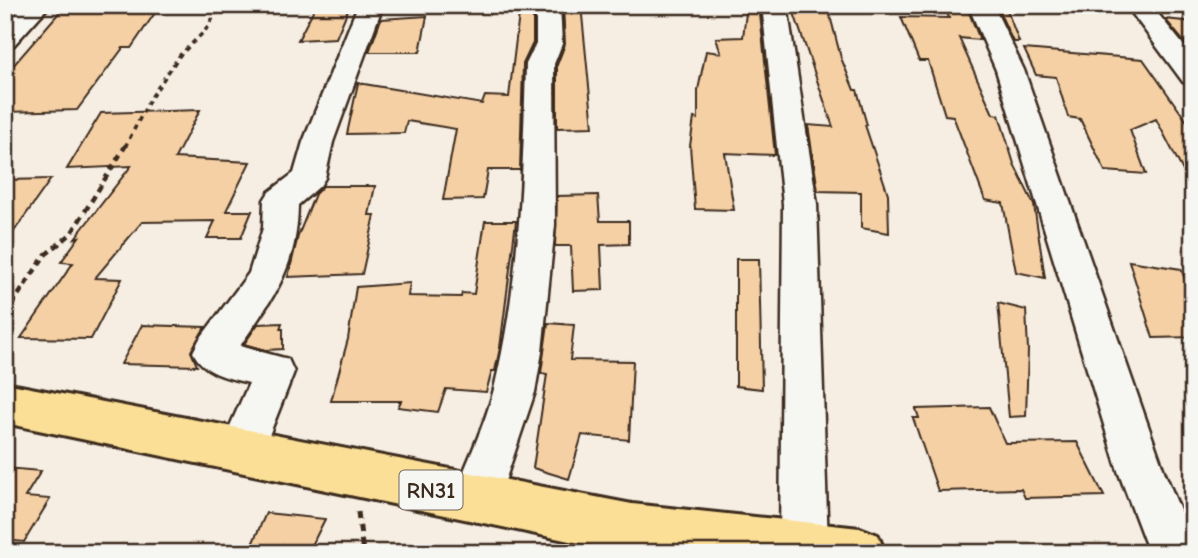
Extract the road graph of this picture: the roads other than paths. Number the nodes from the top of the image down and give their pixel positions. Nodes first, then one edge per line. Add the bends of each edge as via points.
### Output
1 (38, 5) edge
2 (371, 5) edge
3 (548, 5) edge
4 (774, 5) edge
5 (980, 5) edge
6 (1138, 5) edge
7 (5, 39) edge
8 (1193, 76) edge
9 (5, 403) edge
10 (241, 451) junction
11 (476, 499) junction
12 (804, 547) junction
13 (860, 553) edge
14 (1173, 553) edge

1 - 7 street
2 - 10 street via 318,142 309,178 281,200 281,228 266,278 213,352 274,372
3 - 11 street via 550,44 540,64 538,225 522,352 514,392
4 - 12 street via 800,204
5 - 14 street via 1010,70 1141,471
6 - 8 street
9 - 10 main road, RN31
10 - 11 main road, RN31
11 - 12 main road, RN31 via 632,529
12 - 13 main road, RN31

